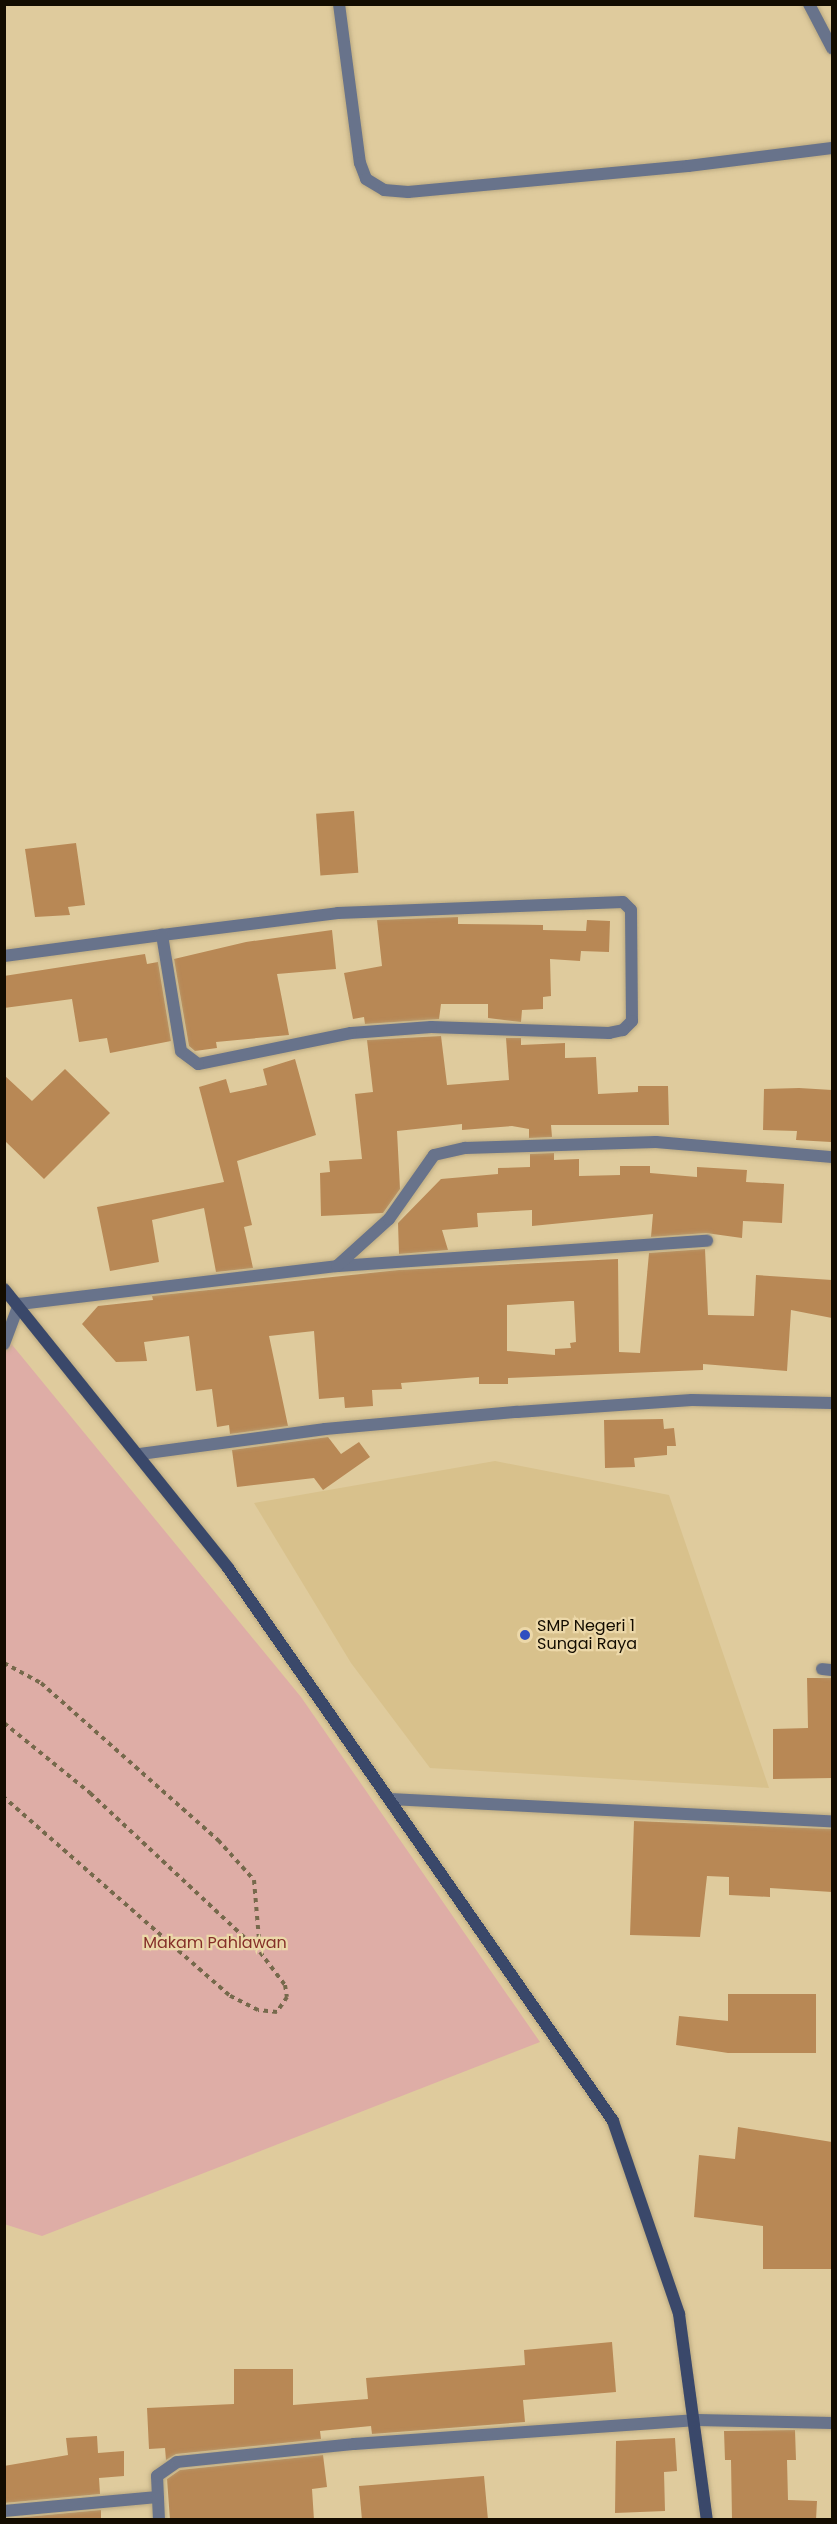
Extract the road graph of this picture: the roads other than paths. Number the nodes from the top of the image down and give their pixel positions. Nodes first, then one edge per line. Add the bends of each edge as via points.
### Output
1 (339, 4) edge
2 (809, 4) edge
3 (832, 48) edge
4 (832, 148) edge
5 (162, 935) junction
6 (4, 956) edge
7 (832, 1157) edge
8 (707, 1242) dead end
9 (337, 1266) junction
10 (4, 1289) edge
11 (19, 1304) junction
12 (4, 1344) edge
13 (832, 1403) edge
14 (140, 1454) junction
15 (391, 1798) junction
16 (832, 1821) edge
17 (697, 2420) junction
18 (832, 2423) edge
19 (157, 2497) junction
20 (4, 2511) edge
21 (159, 2520) edge
22 (707, 2520) edge

1 - 4 street via 360,163 366,179 384,190 408,192 665,168
2 - 3 street
5 - 5 street via 338,913 623,902 631,910 632,1022 623,1030 609,1033 431,1027 351,1033 198,1064 181,1051
5 - 6 street
7 - 9 street via 656,1142 465,1148 434,1155 389,1219
8 - 9 street
9 - 11 street
10 - 11 main road
11 - 12 street
11 - 14 main road
13 - 14 street via 692,1400 517,1412 325,1429
14 - 15 main road via 228,1568
15 - 16 street
15 - 17 main road via 614,2121 679,2314
17 - 18 street
17 - 19 street via 354,2444 177,2462 157,2476
17 - 22 main road
19 - 20 street
19 - 21 street

